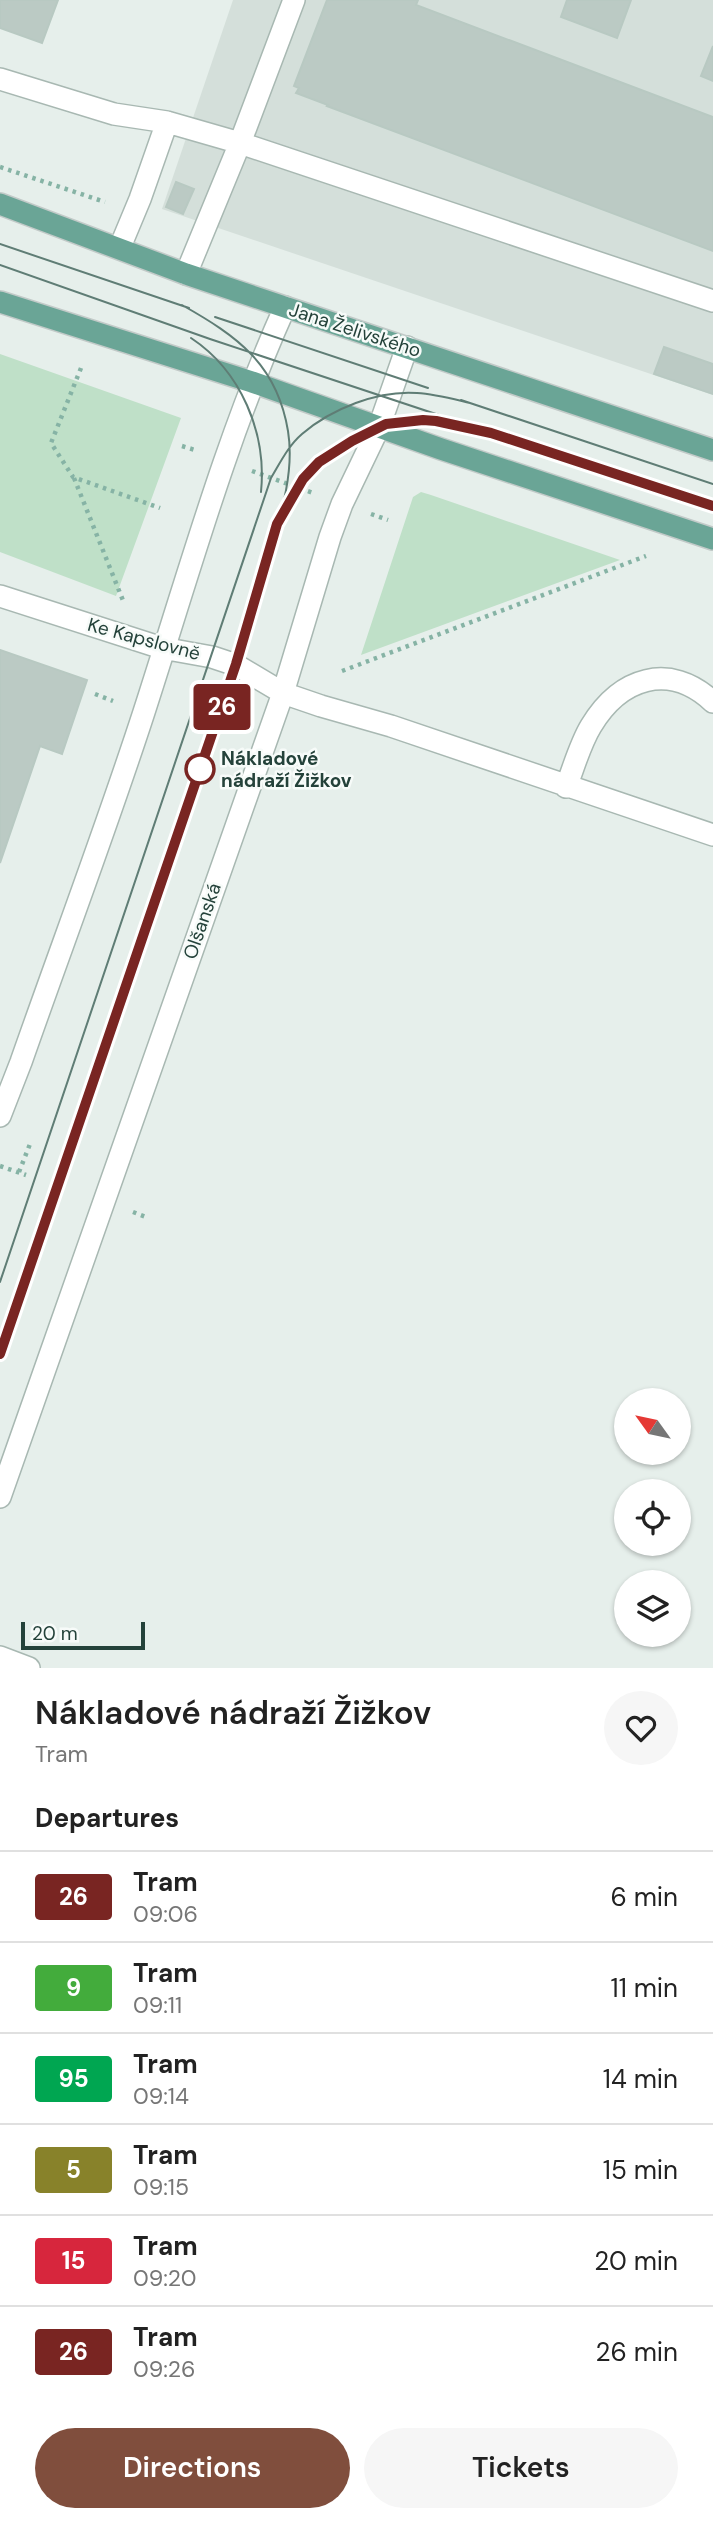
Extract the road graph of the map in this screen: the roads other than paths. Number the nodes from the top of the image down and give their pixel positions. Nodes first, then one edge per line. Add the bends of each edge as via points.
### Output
1 (294, 0) edge
2 (0, 79) edge
3 (167, 122) junction
4 (240, 143) junction
5 (0, 204) edge
6 (120, 247) junction
7 (186, 274) junction
8 (713, 301) edge
9 (0, 302) edge
10 (285, 307) junction
11 (407, 347) junction
12 (252, 382) junction
13 (379, 428) junction
14 (713, 450) edge
15 (713, 539) edge
16 (0, 596) edge
17 (162, 648) junction
18 (283, 693) junction
19 (713, 702) edge
20 (566, 787) junction
21 (712, 831) edge
22 (0, 1116) edge
23 (0, 1497) edge
24 (0, 1657) edge
25 (29, 1668) edge

1 - 4 street
2 - 3 street via 114,114
3 - 4 street
3 - 6 street
4 - 7 street
4 - 8 street
5 - 6 main road, Jana Želivského
6 - 7 main road, Jana Želivského
7 - 10 main road, Jana Želivského
9 - 12 main road
10 - 11 main road, Jana Želivského
10 - 12 street
11 - 13 street, Olšanská
11 - 14 main road, Jana Želivského
12 - 13 main road
12 - 17 street
13 - 15 main road
13 - 18 street, Olšanská via 342,504
16 - 17 street, Ke Kapslovně
17 - 18 street, Ke Kapslovně via 236,664
17 - 22 street via 144,712
18 - 20 street, Ke Kapslovně
18 - 23 street, Olšanská
19 - 20 street via 695,687 674,679 654,679 629,688 608,703 590,728
20 - 21 street, Ke Kapslovně
24 - 25 street

